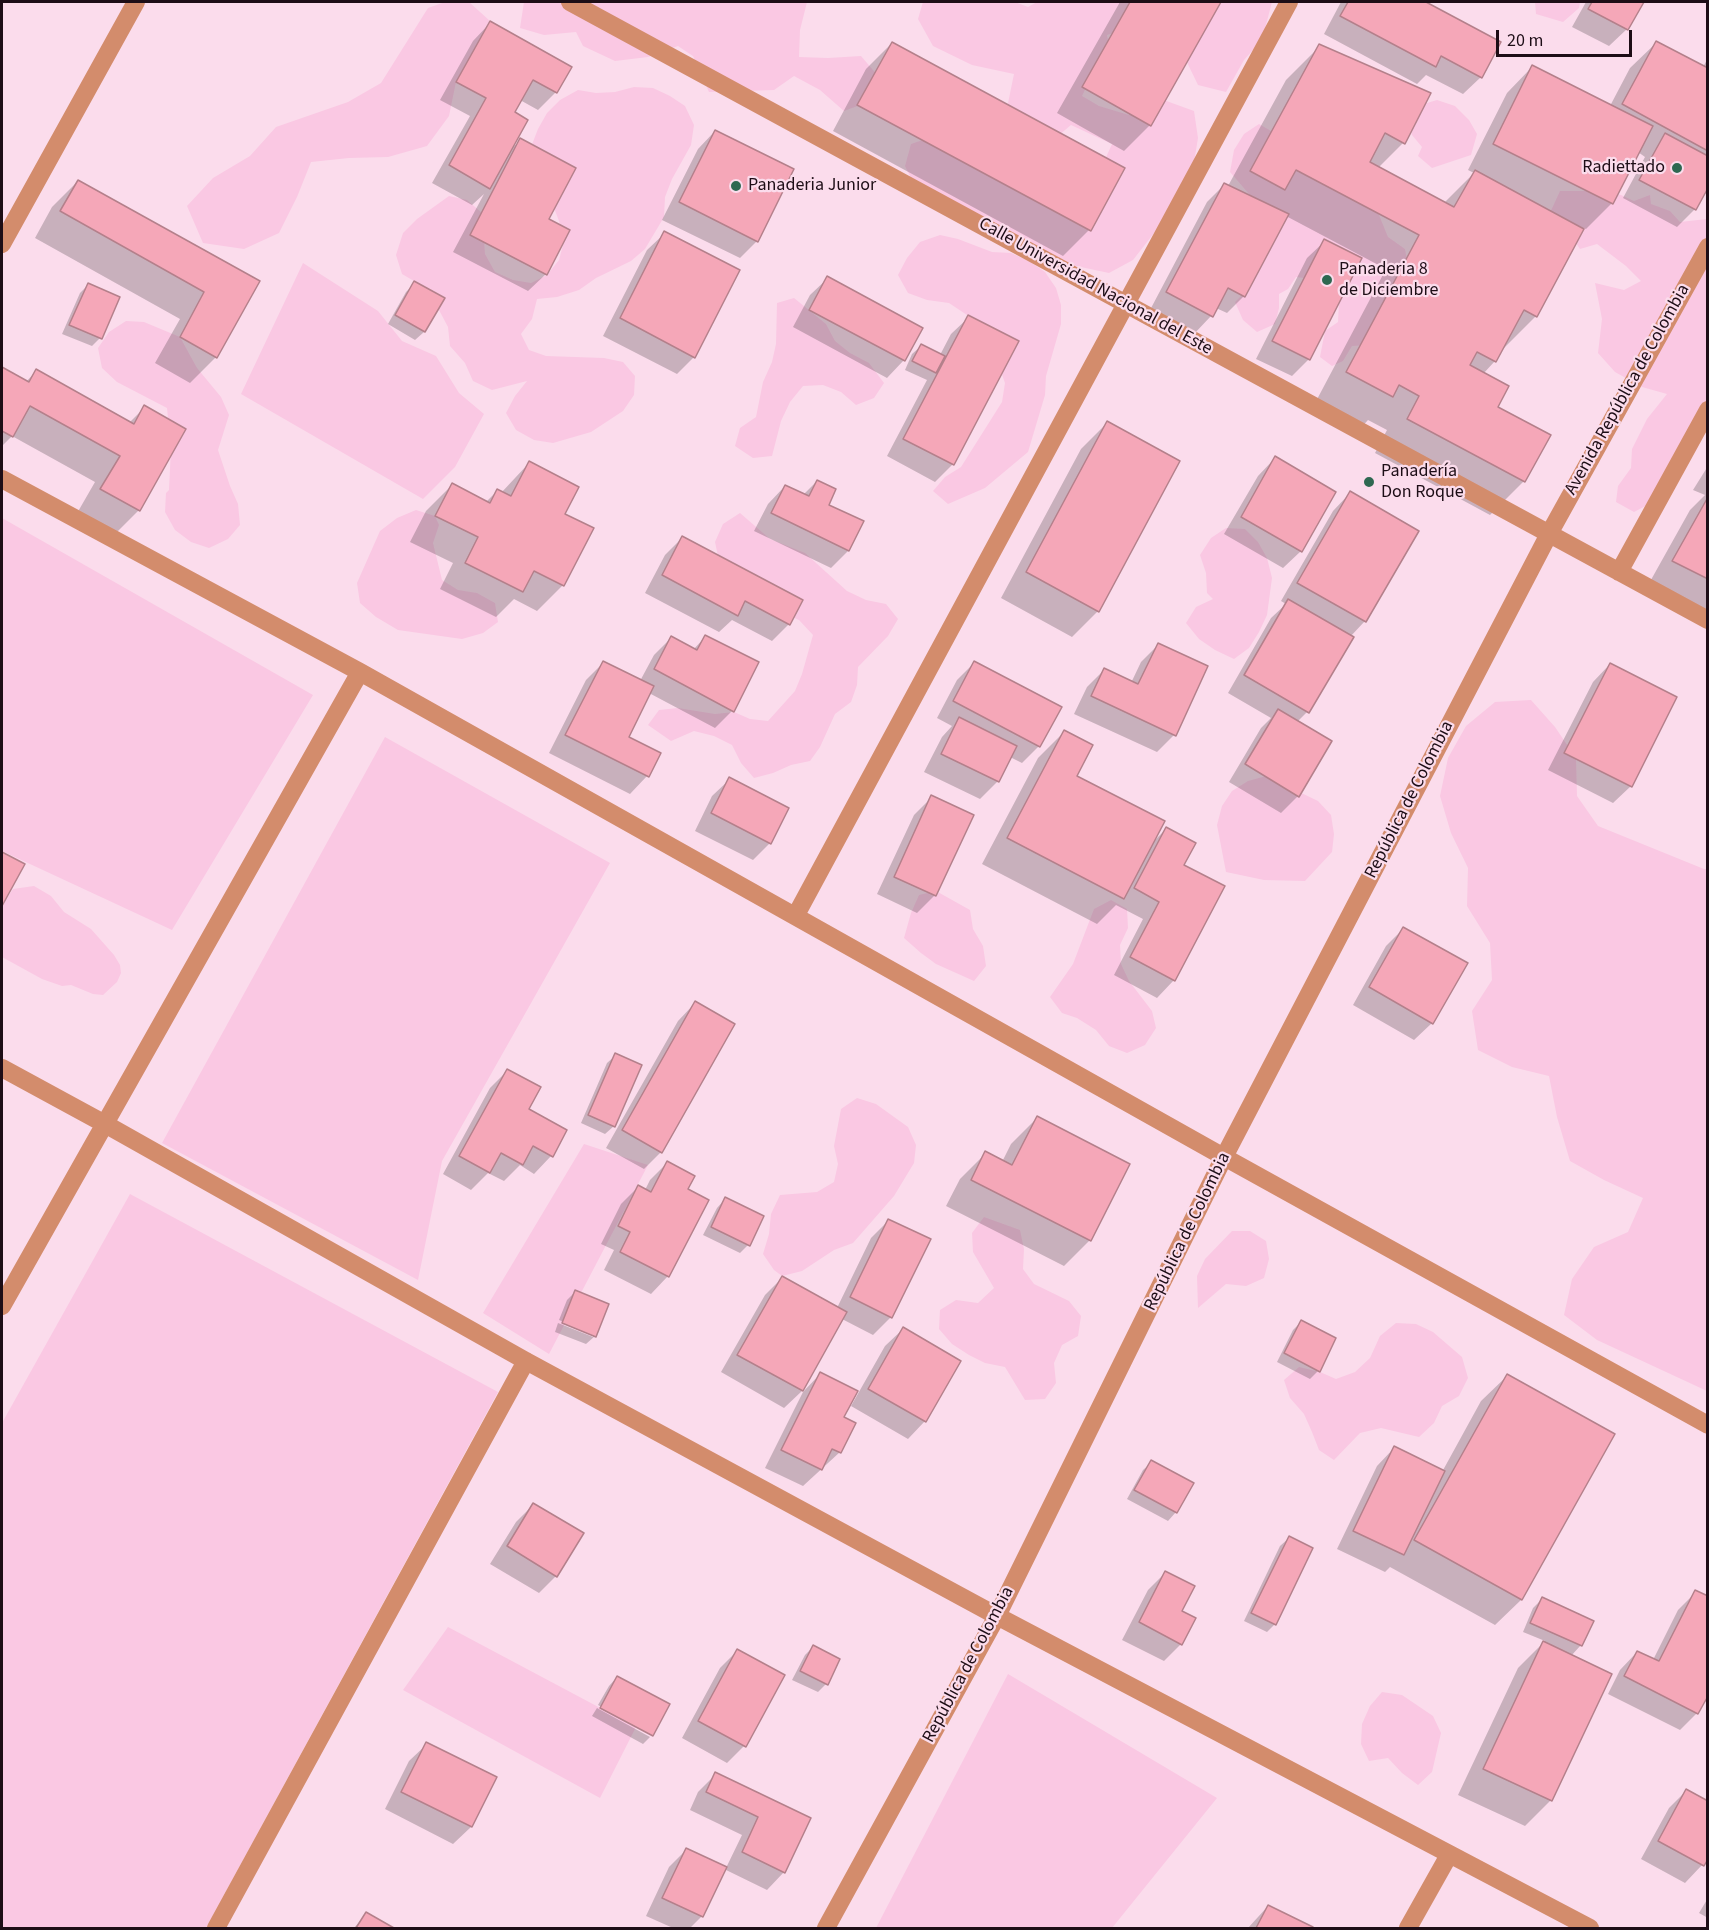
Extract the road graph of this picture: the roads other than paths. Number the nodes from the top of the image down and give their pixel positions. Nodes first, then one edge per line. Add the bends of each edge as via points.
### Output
1 (136, 2) edge
2 (570, 2) edge
3 (1289, 2) edge
4 (2, 244) edge
5 (1707, 247) edge
6 (1125, 303) junction
7 (1707, 410) edge
8 (2, 479) edge
9 (1549, 534) junction
10 (1619, 572) junction
11 (1707, 620) edge
12 (360, 672) junction
13 (796, 915) junction
14 (2, 1068) edge
15 (105, 1124) junction
16 (1224, 1157) junction
17 (2, 1306) edge
18 (526, 1361) junction
19 (1707, 1425) edge
20 (997, 1616) junction
21 (1449, 1855) junction
22 (216, 1929) edge
23 (826, 1929) edge
24 (1408, 1929) edge
25 (1590, 1929) edge

1 - 4 street
2 - 6 street, Calle Universidad Nacional del Este
3 - 6 street
5 - 9 street, Avenida República de Colombia
6 - 9 street, Calle Universidad Nacional del Este
6 - 13 street
7 - 10 street
8 - 12 street
9 - 10 street, Calle Universidad Nacional del Este
9 - 16 street, República de Colombia
10 - 11 street, Calle Universidad Nacional del Este
12 - 13 street
12 - 15 street
13 - 16 street
14 - 15 street
15 - 17 street
15 - 18 street
16 - 19 street
16 - 20 street, República de Colombia
18 - 20 street
18 - 22 street
20 - 21 street
20 - 23 street, República de Colombia
21 - 24 street
21 - 25 street

